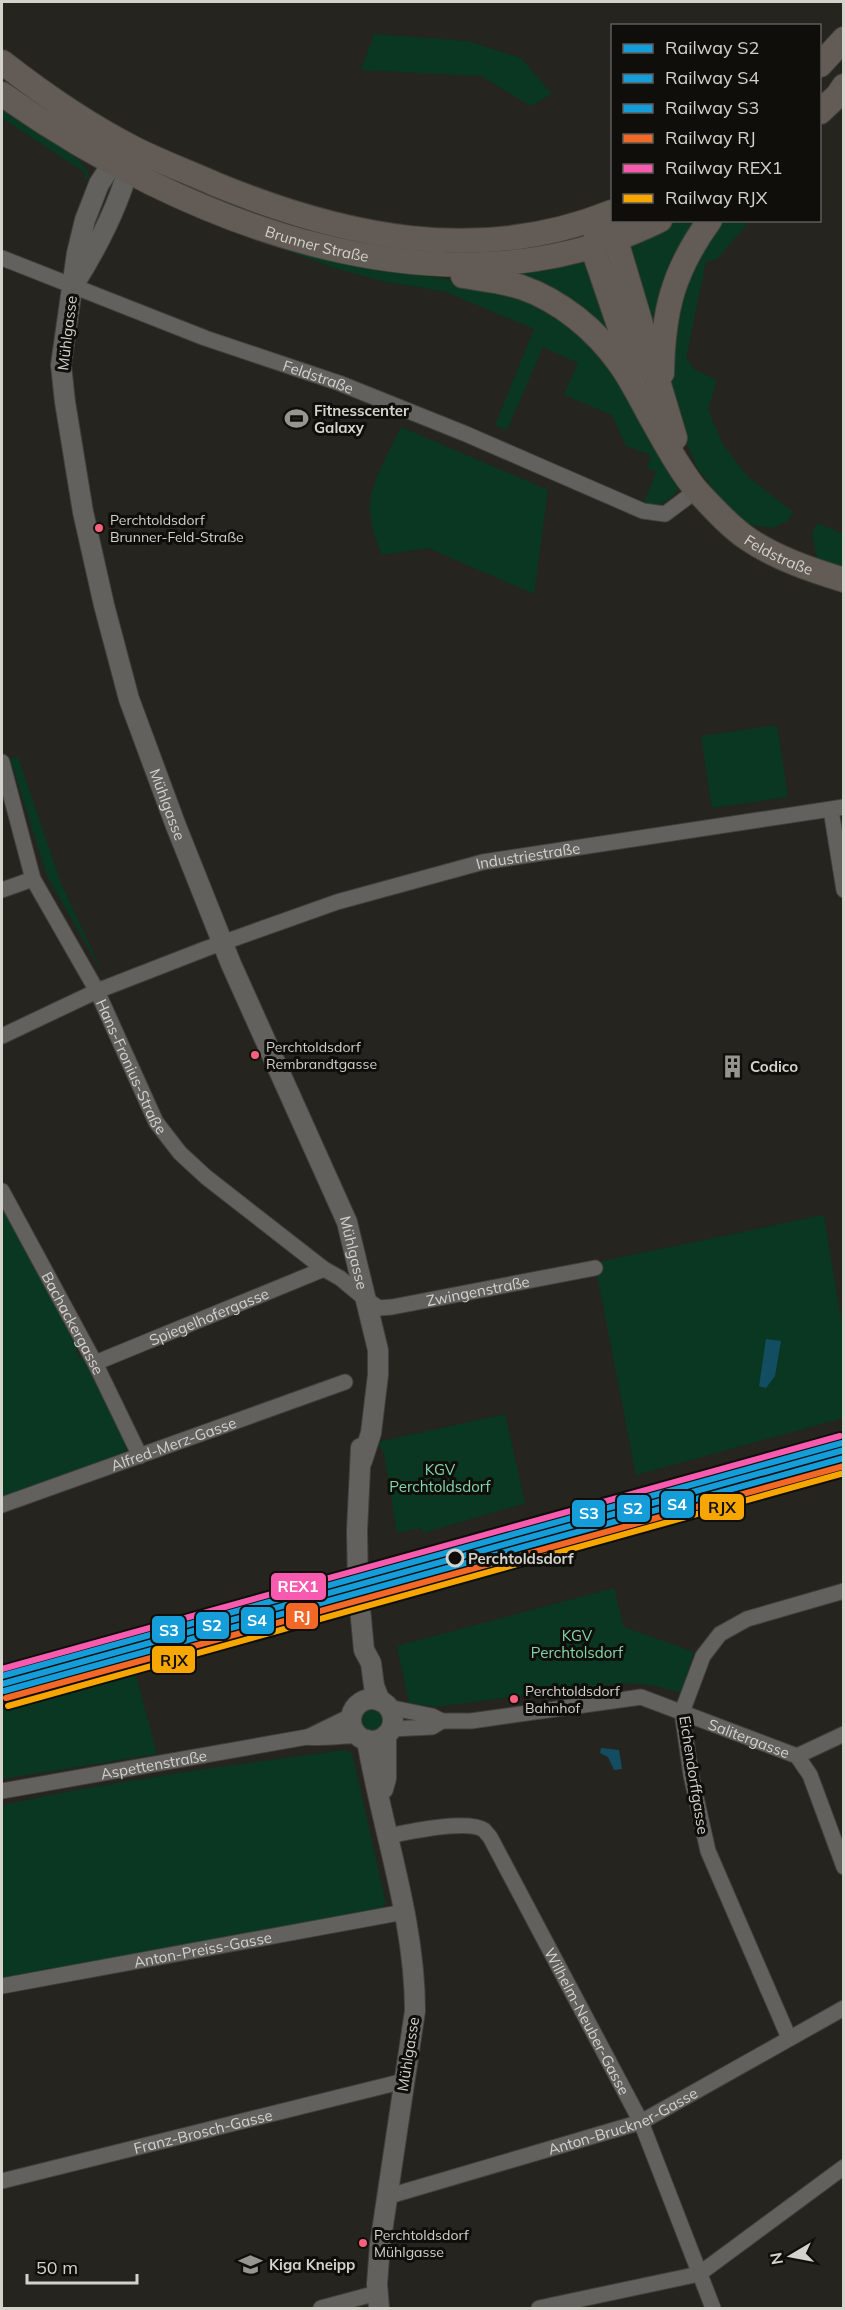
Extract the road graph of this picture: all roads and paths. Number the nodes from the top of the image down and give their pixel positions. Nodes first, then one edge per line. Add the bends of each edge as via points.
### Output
1 (843, 39) edge
2 (2, 62) edge
3 (821, 63) edge
4 (843, 75) edge
5 (843, 86) edge
6 (2, 94) edge
7 (821, 97) edge
8 (821, 110) edge
9 (125, 161) junction
10 (610, 213) edge
11 (612, 222) edge
12 (655, 222) edge
13 (709, 222) edge
14 (616, 238) junction
15 (592, 246) junction
16 (2, 258) edge
17 (431, 264) junction
18 (73, 286) junction
19 (668, 436) junction
20 (697, 490) junction
21 (843, 580) edge
22 (2, 762) edge
23 (837, 809) edge
24 (33, 879) junction
25 (2, 889) edge
26 (843, 890) edge
27 (223, 943) junction
28 (97, 991) junction
29 (2, 1036) edge
30 (2, 1191) edge
31 (595, 1268) dead end
32 (324, 1269) junction
33 (363, 1298) junction
34 (95, 1363) junction
35 (345, 1382) dead end
36 (140, 1456) junction
37 (2, 1505) edge
38 (843, 1591) edge
39 (364, 1650) junction
40 (384, 1704) junction
41 (356, 1709) junction
42 (682, 1712) junction
43 (442, 1721) junction
44 (388, 1732) junction
45 (843, 1734) edge
46 (307, 1737) junction
47 (363, 1738) junction
48 (796, 1756) junction
49 (2, 1791) edge
50 (381, 1801) junction
51 (388, 1836) junction
52 (843, 1865) edge
53 (404, 1912) junction
54 (2, 1986) edge
55 (843, 2008) edge
56 (789, 2038) junction
57 (404, 2081) junction
58 (641, 2122) junction
59 (843, 2167) edge
60 (2, 2181) edge
61 (386, 2197) junction
62 (699, 2274) junction
63 (378, 2301) edge
64 (321, 2308) edge
65 (539, 2308) edge
66 (713, 2308) edge

1 - 3 main road
2 - 9 main road, Brunner Straße via 68,109
4 - 7 main road
5 - 8 main road
6 - 9 main road, Brunner Straße via 42,123
9 - 10 main road, Brunner Straße via 292,213 392,237 436,241 510,238 556,231
9 - 17 main road, Brunner Straße via 160,188 277,234 359,254
9 - 18 street, Mühlgasse via 125,183
10 - 15 main road
11 - 14 main road
12 - 14 main road, Brunner Straße
13 - 19 main road via 684,264 667,309 662,378
14 - 15 main road, Brunner Straße
14 - 19 main road
15 - 17 main road, Brunner Straße via 516,262
15 - 19 main road via 638,380
16 - 18 street, Feldstraße
17 - 19 main road via 443,274 522,287 583,323 621,364
18 - 20 street, Feldstraße via 205,338 339,383 643,511 665,514
18 - 27 street, Mühlgasse via 61,365 88,536 129,699
19 - 20 main road, Feldstraße
20 - 21 main road, Feldstraße via 747,538 780,556
22 - 24 street, Hans-Fronius-Straße
23 - 26 street
23 - 27 street, Industriestraße via 483,862 337,903
24 - 25 street
24 - 28 street, Hans-Fronius-Straße
27 - 28 street, Industriestraße
27 - 33 street, Mühlgasse via 347,1222
28 - 29 street, Industriestraße
28 - 32 street, Hans-Fronius-Straße via 156,1122 180,1153
30 - 34 street, Bachackergasse
31 - 33 street, Zwingenstraße via 392,1307 379,1308
32 - 33 street, Hans-Fronius-Straße
32 - 34 street, Spiegelhofergasse
33 - 39 street, Mühlgasse via 365,1367 357,1531
34 - 36 street, Bachackergasse
35 - 36 street, Alfred-Merz-Gasse
36 - 37 street, Alfred-Merz-Gasse
38 - 42 street, Eichendorffgasse via 747,1619 720,1634 703,1656
39 - 40 street, Mühlgasse via 371,1663 374,1686
39 - 41 street, Mühlgasse
40 - 41 street via 370,1699
40 - 43 street, Salitergasse
40 - 44 street, Mühlgasse via 393,1720
41 - 46 street, Aspettenstraße
41 - 47 street, Mühlgasse via 353,1729
42 - 43 street, Salitergasse via 641,1697 471,1721
42 - 48 street, Salitergasse
42 - 56 street, Eichendorffgasse via 708,1851
43 - 44 street, Salitergasse via 432,1727
44 - 47 street via 375,1741
44 - 50 street, Mühlgasse
45 - 48 street
46 - 47 street, Aspettenstraße
46 - 49 street, Aspettenstraße
47 - 50 street, Mühlgasse
48 - 52 street, Salitergasse via 810,1774
50 - 51 street, Mühlgasse
51 - 53 street, Mühlgasse
51 - 58 street, Wilhelm-Neuber-Gasse via 424,1828 474,1826 490,1837
53 - 54 street, Anton-Preiss-Gasse
53 - 57 street, Mühlgasse via 415,1977 415,2011
55 - 56 street, Anton-Bruckner-Gasse
56 - 58 street, Anton-Bruckner-Gasse
57 - 60 street, Franz-Brosch-Gasse
57 - 61 street, Mühlgasse
58 - 61 street, Anton-Bruckner-Gasse
58 - 62 street, Wilhelm-Neuber-Gasse
59 - 62 street
61 - 63 street, Mühlgasse
62 - 65 street
62 - 66 street, Wilhelm-Neuber-Gasse
63 - 64 street

